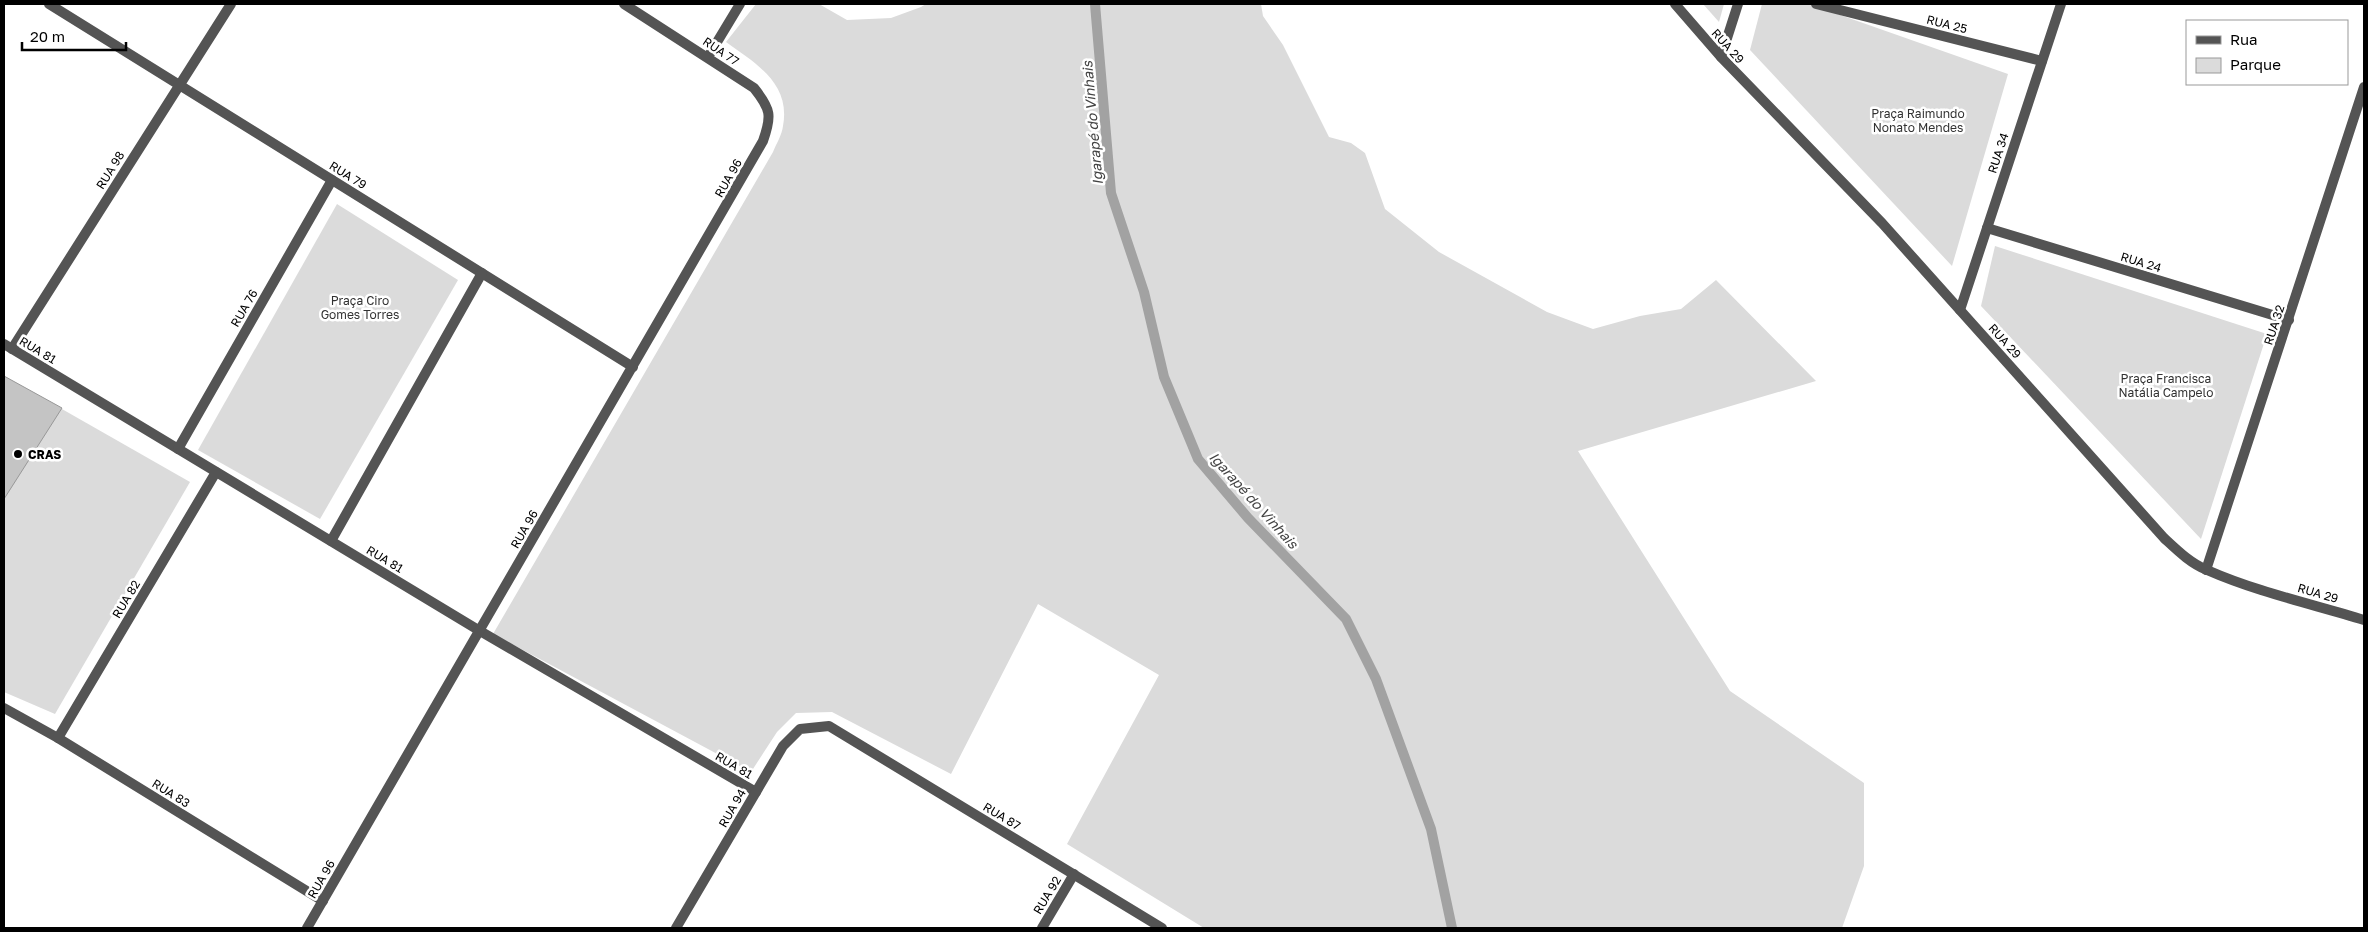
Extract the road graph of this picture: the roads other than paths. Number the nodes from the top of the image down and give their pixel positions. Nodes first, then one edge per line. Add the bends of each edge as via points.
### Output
1 (49, 4) edge
2 (230, 4) edge
3 (624, 4) edge
4 (740, 4) edge
5 (1676, 4) edge
6 (1738, 4) edge
7 (1816, 4) edge
8 (2061, 4) edge
9 (708, 57) junction
10 (1721, 57) junction
11 (2042, 61) junction
12 (179, 84) junction
13 (2364, 87) edge
14 (763, 142) joint
15 (332, 180) junction
16 (1986, 228) junction
17 (482, 273) junction
18 (1960, 310) junction
19 (2289, 320) junction
20 (8, 347) edge
21 (633, 367) junction
22 (178, 449) junction
23 (216, 472) junction
24 (332, 541) junction
25 (2206, 570) junction
26 (2364, 620) edge
27 (480, 631) junction
28 (4, 708) edge
29 (829, 726) joint
30 (58, 738) junction
31 (756, 792) junction
32 (1074, 874) junction
33 (323, 901) junction
34 (307, 928) edge
35 (676, 928) edge
36 (1042, 928) edge
37 (1162, 928) edge

1 - 12 street, RUA 79
2 - 12 street, RUA 98
3 - 9 street, RUA 77
4 - 9 street
5 - 10 street, RUA 29
6 - 10 street
7 - 11 street, RUA 25
8 - 11 street, RUA 34
9 - 14 street, RUA 77 via 754,88 766,103 770,120
10 - 18 street, RUA 29
11 - 16 street, RUA 34
12 - 15 street, RUA 79
12 - 20 street, RUA 98
13 - 19 street, RUA 32
14 - 21 street, RUA 96
15 - 17 street, RUA 79
15 - 22 street, RUA 76
16 - 18 street, RUA 34
16 - 19 street, RUA 24
17 - 21 street, RUA 79
17 - 24 street
18 - 25 street, RUA 29 via 2164,538
19 - 25 street, RUA 32
20 - 22 street, RUA 81
21 - 27 street, RUA 96
22 - 23 street, RUA 81
23 - 24 street, RUA 81
23 - 30 street, RUA 82
24 - 27 street, RUA 81
25 - 26 street, RUA 29
27 - 31 street, RUA 81
27 - 33 street, RUA 96
28 - 30 street, RUA 83
29 - 31 street, RUA 94 via 800,730 783,746
29 - 32 street, RUA 87
30 - 33 street, RUA 83
31 - 35 street, RUA 94
32 - 36 street, RUA 92
32 - 37 street, RUA 87
33 - 34 street, RUA 96

